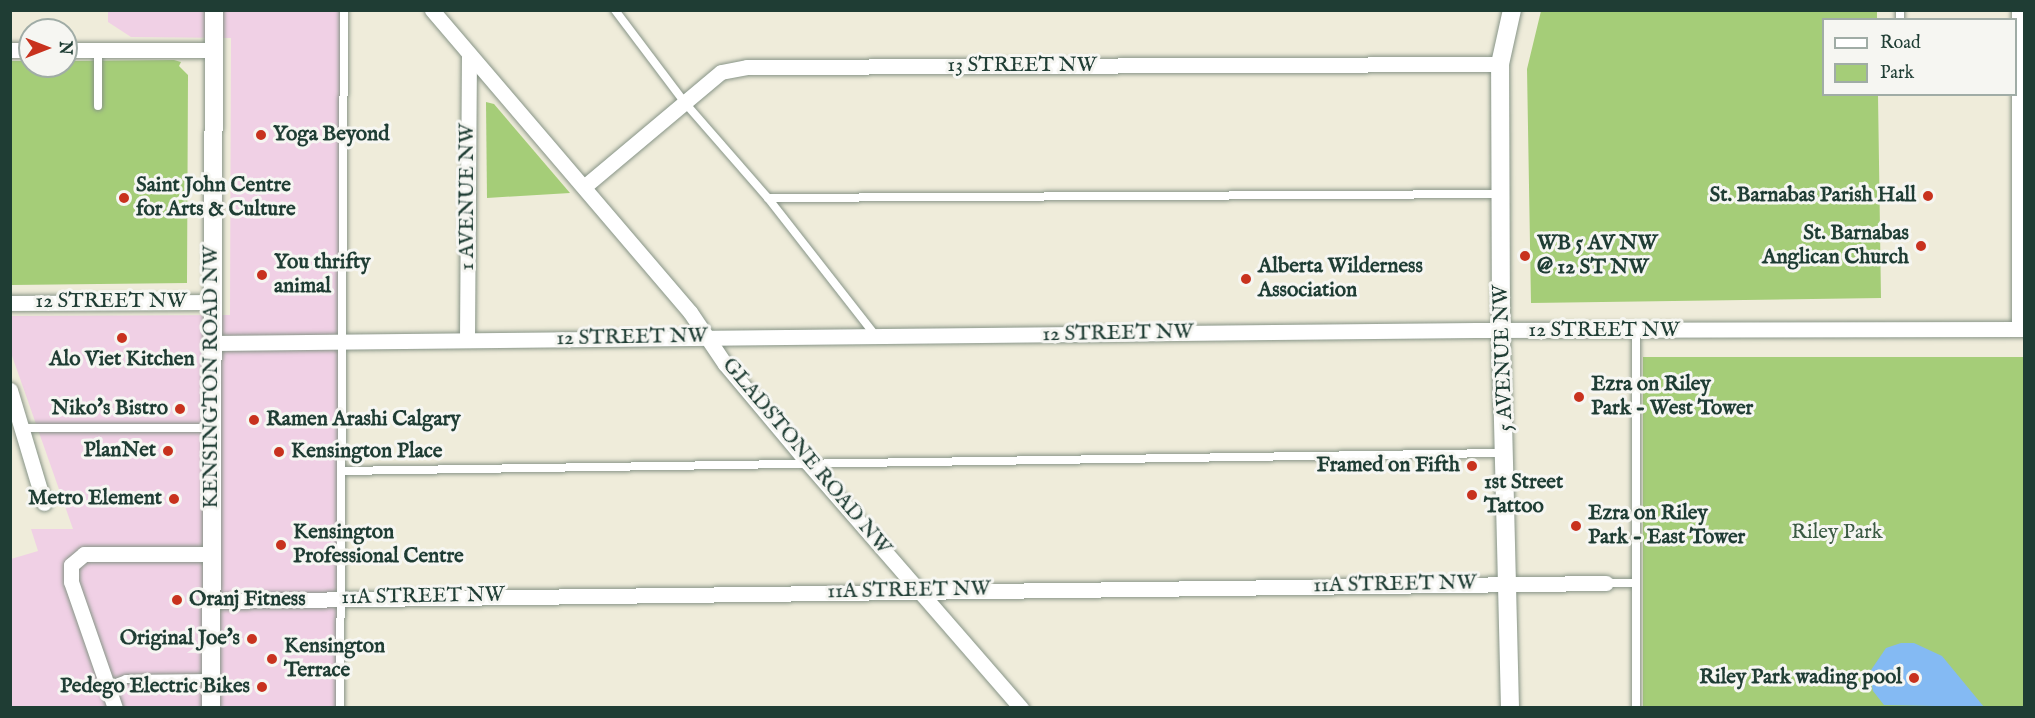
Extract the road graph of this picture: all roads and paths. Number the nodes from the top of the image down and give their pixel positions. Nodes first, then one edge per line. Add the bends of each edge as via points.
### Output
1 (214, 10) edge
2 (344, 10) edge
3 (432, 10) edge
4 (615, 10) edge
5 (1512, 10) edge
6 (2019, 10) edge
7 (78, 50) edge
8 (98, 50) junction
9 (214, 50) junction
10 (469, 54) junction
11 (1500, 64) junction
12 (2017, 65) edge
13 (685, 103) junction
14 (98, 106) dead end
15 (585, 186) junction
16 (1501, 194) junction
17 (768, 198) junction
18 (212, 302) junction
19 (10, 303) edge
20 (2022, 329) edge
21 (1501, 330) junction
22 (1636, 331) junction
23 (876, 336) junction
24 (710, 337) junction
25 (467, 339) junction
26 (342, 341) junction
27 (212, 343) junction
28 (10, 390) edge
29 (23, 428) junction
30 (212, 428) junction
31 (1507, 453) junction
32 (808, 463) junction
33 (341, 471) junction
34 (44, 503) dead end
35 (212, 554) junction
36 (1606, 583) joint
37 (1636, 583) junction
38 (1510, 584) junction
39 (922, 591) junction
40 (340, 597) junction
41 (212, 601) junction
42 (211, 678) junction
43 (108, 686) junction
44 (115, 708) edge
45 (211, 708) edge
46 (340, 708) edge
47 (1021, 708) edge
48 (1510, 708) edge
49 (1636, 708) edge

1 - 9 street, KENSINGTON ROAD NW
2 - 26 lane
3 - 10 street, GLADSTONE ROAD NW
4 - 13 lane
5 - 11 street, 5 AVENUE NW
6 - 12 street
7 - 8 street
8 - 9 street
8 - 14 lane
9 - 18 street, KENSINGTON ROAD NW
10 - 15 street, GLADSTONE ROAD NW
10 - 25 street, 1 AVENUE NW
11 - 13 street, 13 STREET NW via 747,67 721,72
11 - 16 street, 5 AVENUE NW
12 - 20 street
13 - 15 street, 13 STREET NW
13 - 17 lane
15 - 24 street, GLADSTONE ROAD NW
16 - 17 lane
16 - 21 street, 5 AVENUE NW
17 - 23 lane
18 - 19 street, 12 STREET NW
18 - 27 street, KENSINGTON ROAD NW
20 - 22 street, 12 STREET NW
21 - 22 street, 12 STREET NW
21 - 23 street, 12 STREET NW
21 - 31 street, 5 AVENUE NW
22 - 37 lane
23 - 24 street, 12 STREET NW
24 - 25 street, 12 STREET NW
24 - 32 street, GLADSTONE ROAD NW via 725,364
25 - 26 street, 12 STREET NW
26 - 27 street, 12 STREET NW
26 - 33 lane
27 - 30 street, KENSINGTON ROAD NW
28 - 29 street
29 - 30 lane
29 - 34 street
30 - 35 street, KENSINGTON ROAD NW
31 - 32 lane
31 - 38 street, 5 AVENUE NW
32 - 33 lane
32 - 39 street, GLADSTONE ROAD NW
33 - 40 lane
35 - 41 street, KENSINGTON ROAD NW
35 - 43 street via 84,554 75,558 69,572 71,582
36 - 37 lane
36 - 38 street, 11A STREET NW
37 - 49 lane
38 - 39 street, 11A STREET NW
38 - 48 street, 5 AVENUE NW
39 - 40 street, 11A STREET NW
39 - 47 street, GLADSTONE ROAD NW
40 - 41 street, 11A STREET NW
40 - 46 lane
41 - 42 street, KENSINGTON ROAD NW
42 - 43 lane via 126,680
42 - 45 street, KENSINGTON ROAD NW
43 - 44 street

